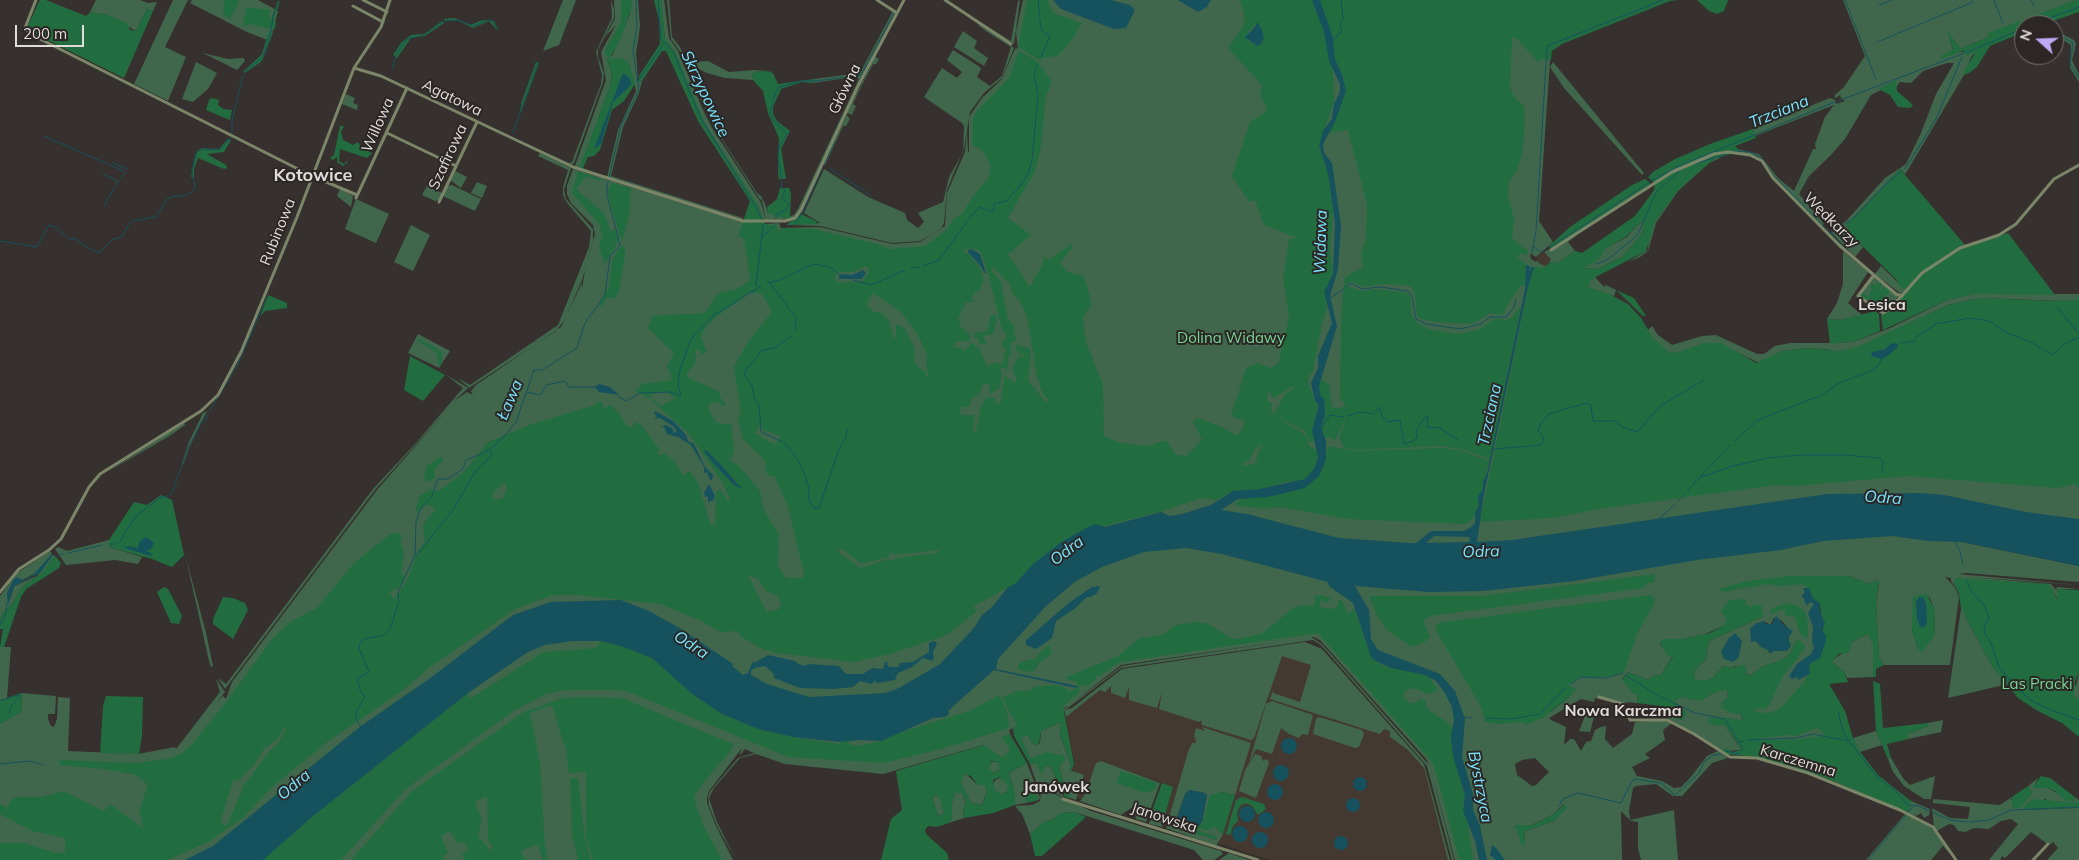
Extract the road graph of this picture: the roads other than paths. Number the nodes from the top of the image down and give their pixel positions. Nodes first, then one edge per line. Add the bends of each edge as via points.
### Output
1 (36, 0) edge
2 (363, 0) edge
3 (390, 0) edge
4 (877, 0) edge
5 (904, 0) edge
6 (945, 0) edge
7 (353, 6) dead end
8 (387, 12) junction
9 (897, 13) junction
10 (383, 22) junction
11 (1011, 44) dead end
12 (354, 68) junction
13 (407, 88) junction
14 (477, 122) junction
15 (387, 133) junction
16 (2079, 165) edge
17 (456, 166) junction
18 (312, 176) junction
19 (439, 202) dead end
20 (762, 223) joint
21 (1551, 250) dead end
22 (1874, 275) junction
23 (1902, 296) junction
24 (0, 592) edge
25 (1599, 697) dead end
26 (1063, 799) dead end
27 (2048, 844) dead end
28 (1258, 860) edge
29 (1956, 860) edge
30 (2033, 860) edge

1 - 18 street via 25,28 30,34
2 - 8 street
3 - 8 street, Rubinowa
4 - 9 street
5 - 9 street, Główna
6 - 11 street
7 - 10 street
8 - 10 street, Rubinowa
9 - 20 street, Główna via 795,218
10 - 12 street, Rubinowa
12 - 13 street, Agatowa via 373,72
12 - 18 street, Rubinowa
13 - 14 street, Agatowa
13 - 15 street, Willowa
14 - 17 street, Szafirowa
14 - 20 street, Agatowa via 568,166 739,220
15 - 17 street
15 - 18 street, Willowa via 357,197
16 - 23 street via 2054,179 2016,224 1999,235 1960,248 1918,276
17 - 19 street, Szafirowa
18 - 24 street, Rubinowa via 235,365 212,402 100,474 89,487 61,539 19,569
21 - 22 street, Wędkarzy via 1672,172 1714,154 1728,152 1750,155 1762,161 1773,178 1839,245
22 - 23 street, Wędkarzy
22 - 23 street via 1858,296 1872,308 1883,314
25 - 29 street, Karczemna via 1623,704 1630,720 1667,720 1730,757 1757,758 1820,777 1926,822 1941,836
26 - 28 street, Janowska
27 - 30 street

